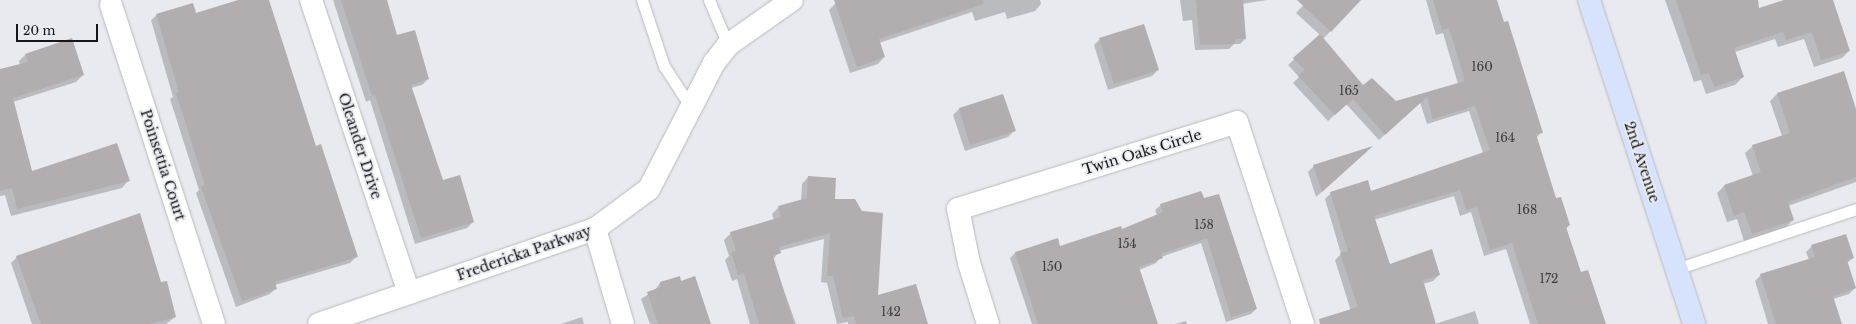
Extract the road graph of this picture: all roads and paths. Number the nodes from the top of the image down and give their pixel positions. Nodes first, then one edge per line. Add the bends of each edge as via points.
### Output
1 (311, 0) edge
2 (642, 0) edge
3 (708, 0) edge
4 (792, 0) edge
5 (1589, 0) edge
6 (111, 5) dead end
7 (728, 45) junction
8 (692, 109) junction
9 (1856, 210) edge
10 (595, 229) junction
11 (1676, 269) junction
12 (409, 293) junction
13 (214, 324) edge
14 (319, 324) edge
15 (623, 324) edge
16 (988, 324) edge
17 (1303, 324) edge
18 (1694, 324) edge

1 - 12 street, Oleander Drive
2 - 8 lane via 664,66
3 - 7 lane
4 - 7 street, Fredericka Parkway
5 - 11 street, 2nd Avenue
6 - 13 street, Poinsettia Court
7 - 8 street, Fredericka Parkway via 714,63
8 - 10 street, Fredericka Parkway via 649,189
9 - 11 lane
10 - 12 street, Fredericka Parkway
10 - 15 street
11 - 18 street, 2nd Avenue
12 - 14 street, Fredericka Parkway
16 - 17 street, Twin Oaks Circle via 969,263 958,209 1237,122

